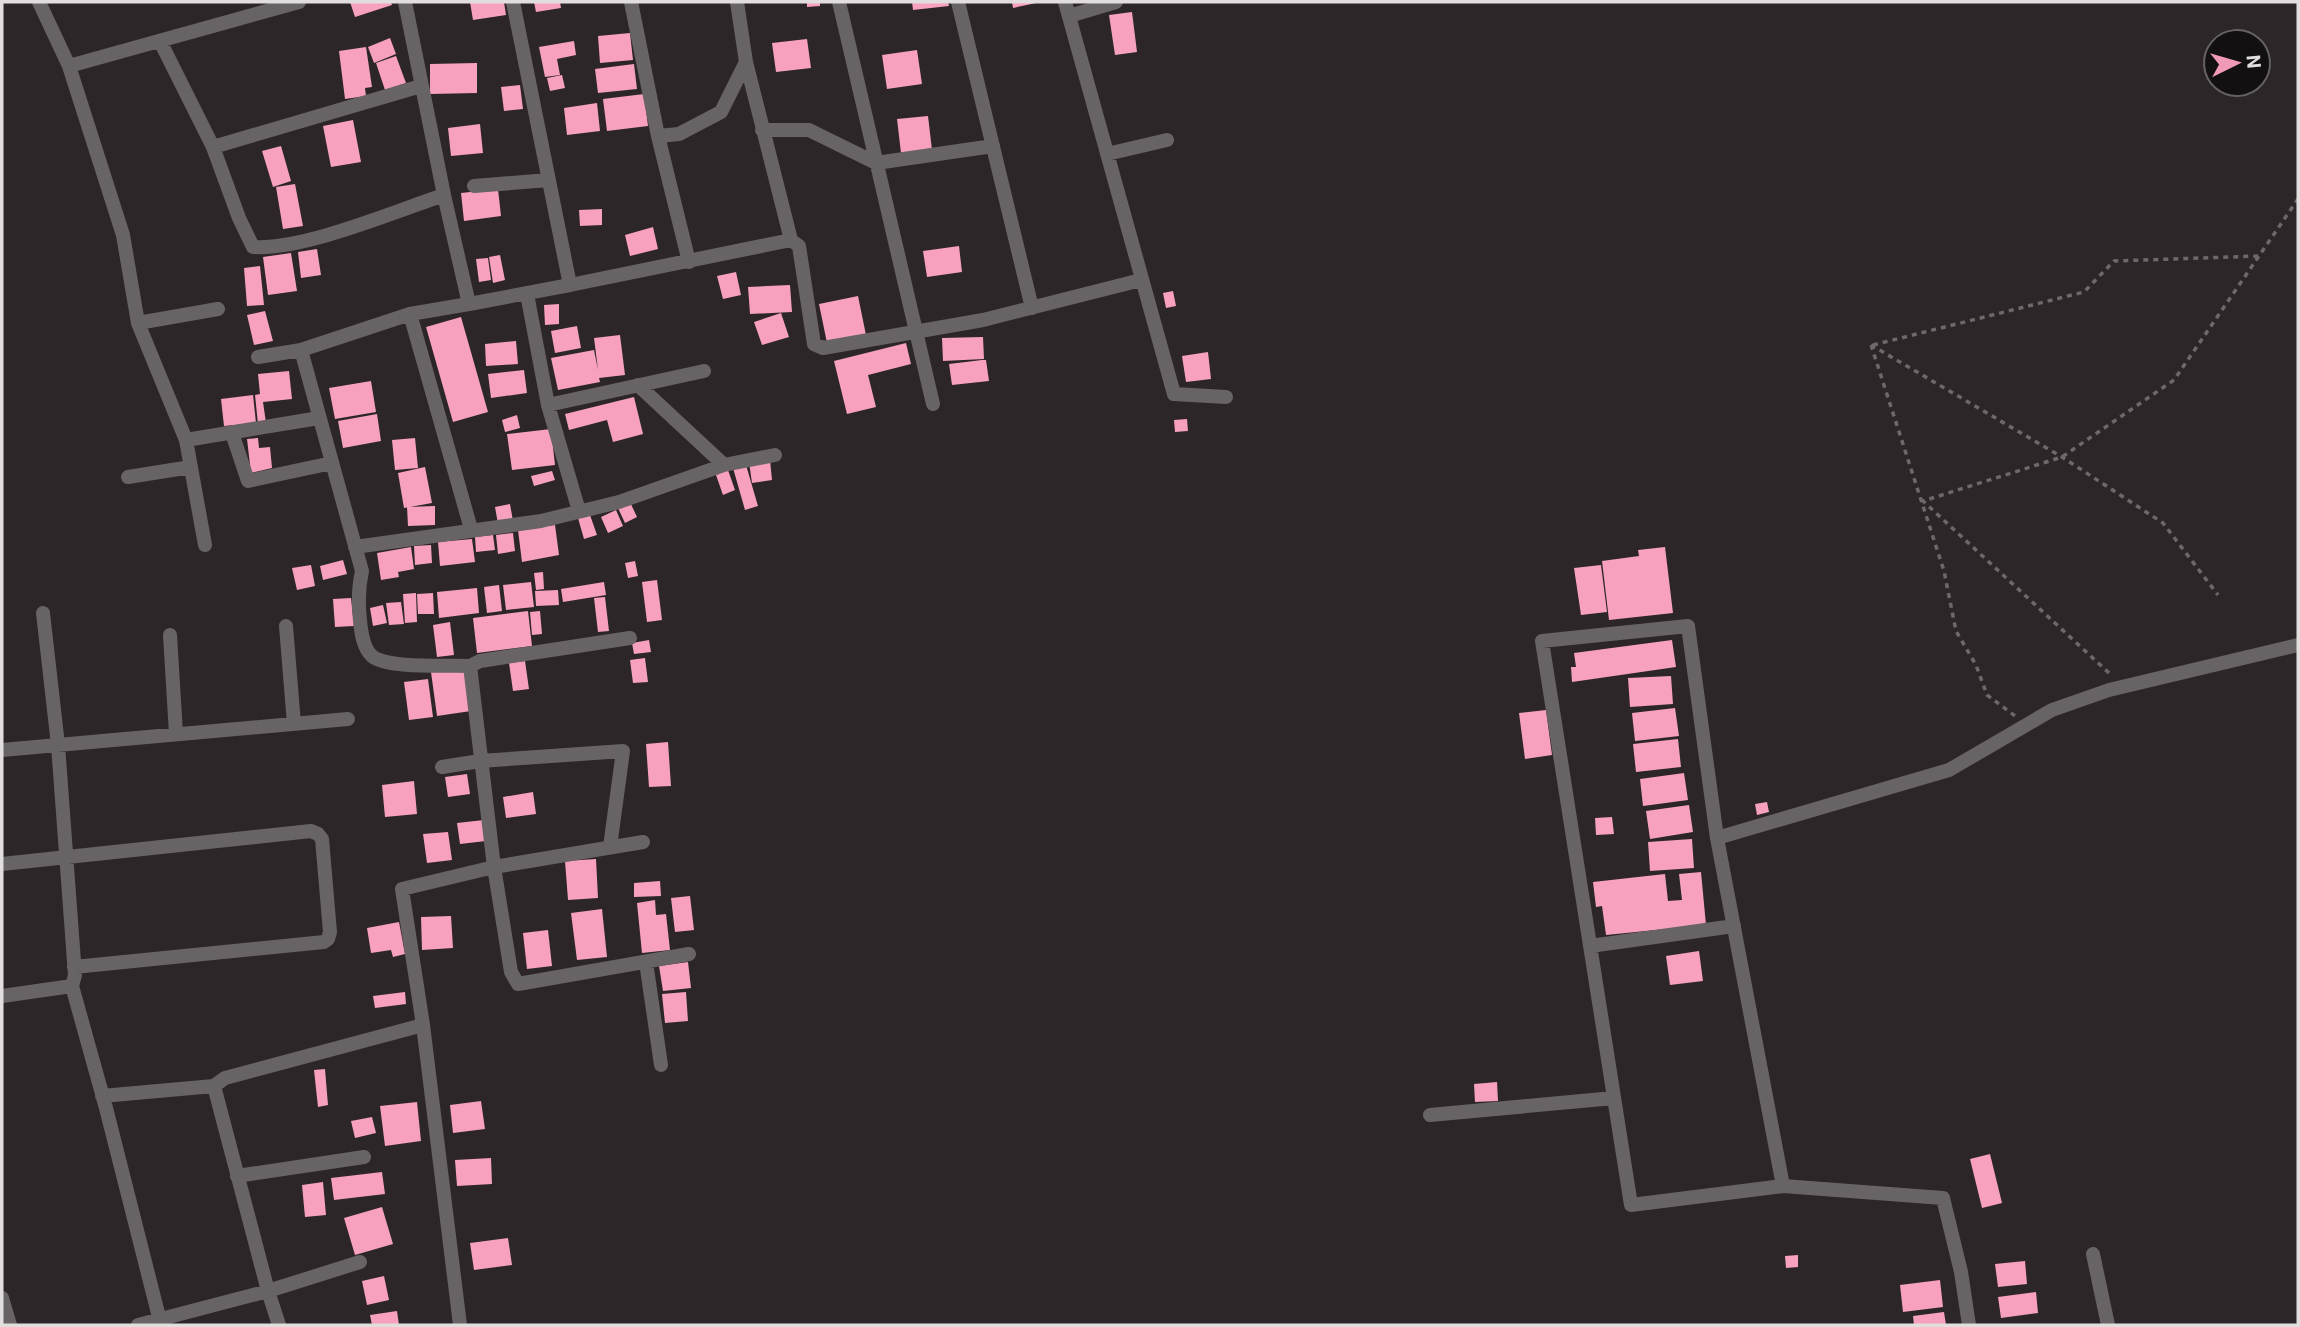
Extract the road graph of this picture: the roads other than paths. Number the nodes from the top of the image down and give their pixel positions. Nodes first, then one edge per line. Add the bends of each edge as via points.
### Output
1 (39, 2) edge
2 (299, 2) edge
3 (405, 2) edge
4 (513, 2) edge
5 (631, 2) edge
6 (737, 2) edge
7 (839, 2) edge
8 (958, 2) edge
9 (1116, 2) edge
10 (1067, 9) edge
11 (160, 41) junction
12 (746, 62) junction
13 (69, 66) junction
14 (421, 86) junction
15 (762, 130) junction
16 (658, 136) junction
17 (1167, 140) dead end
18 (214, 146) junction
19 (993, 146) junction
20 (1107, 154) junction
21 (876, 163) junction
22 (549, 180) junction
23 (474, 186) dead end
24 (444, 195) junction
25 (791, 240) junction
26 (689, 262) junction
27 (1141, 280) junction
28 (570, 285) junction
29 (527, 294) junction
30 (468, 304) junction
31 (1032, 308) junction
32 (218, 309) dead end
33 (410, 314) junction
34 (138, 324) junction
35 (916, 332) junction
36 (301, 350) junction
37 (258, 357) dead end
38 (704, 370) dead end
39 (638, 385) junction
40 (1226, 397) dead end
41 (933, 404) dead end
42 (548, 405) junction
43 (319, 418) junction
44 (232, 433) junction
45 (186, 440) junction
46 (775, 455) dead end
47 (332, 463) junction
48 (724, 465) junction
49 (191, 467) junction
50 (128, 477) dead end
51 (579, 511) junction
52 (471, 530) junction
53 (205, 545) dead end
54 (355, 547) junction
55 (43, 613) dead end
56 (286, 626) dead end
57 (170, 635) dead end
58 (630, 638) dead end
59 (2298, 646) edge
60 (470, 666) junction
61 (348, 719) dead end
62 (294, 724) junction
63 (176, 734) junction
64 (58, 745) junction
65 (2, 750) edge
66 (480, 761) junction
67 (442, 766) dead end
68 (1717, 838) junction
69 (643, 842) dead end
70 (610, 847) junction
71 (67, 857) junction
72 (2, 864) edge
73 (494, 867) junction
74 (1734, 926) junction
75 (1590, 946) junction
76 (689, 954) dead end
77 (646, 962) junction
78 (74, 967) junction
79 (72, 986) junction
80 (2, 996) edge
81 (423, 1025) junction
82 (661, 1065) dead end
83 (214, 1086) junction
84 (102, 1096) junction
85 (1614, 1098) junction
86 (1430, 1115) dead end
87 (365, 1157) dead end
88 (237, 1176) junction
89 (1783, 1186) junction
90 (2093, 1254) dead end
91 (360, 1262) dead end
92 (268, 1292) junction
93 (2, 1298) edge
94 (160, 1323) edge
95 (10, 1325) edge
96 (138, 1325) edge
97 (279, 1325) edge
98 (460, 1325) edge
99 (1969, 1325) edge
100 (2108, 1325) edge

1 - 13 street
2 - 11 street
3 - 14 street
4 - 22 street
5 - 16 street
6 - 12 street
7 - 21 street
8 - 19 street
9 - 10 street
10 - 20 street
11 - 13 street
11 - 18 street
12 - 15 street
12 - 16 street via 721,112 679,134
13 - 34 street via 123,235
14 - 18 street
14 - 24 street
15 - 21 street via 809,130
15 - 25 street
16 - 26 street
17 - 20 street
18 - 24 street via 253,247 320,236
19 - 21 street
19 - 31 street
20 - 27 street
21 - 35 street
22 - 23 street
22 - 28 street
24 - 30 street
25 - 26 street
25 - 35 street via 799,246 818,348
26 - 28 street
27 - 31 street
27 - 40 street via 1174,394
28 - 29 street
29 - 30 street
29 - 42 street
30 - 33 street
31 - 35 street
32 - 34 street
33 - 36 street
33 - 52 street
34 - 45 street
35 - 41 street
36 - 37 street
36 - 43 street
38 - 39 street
39 - 42 street
39 - 48 street
42 - 51 street
43 - 44 street
43 - 47 street
44 - 45 street
44 - 47 street via 248,481
45 - 49 street
46 - 48 street
47 - 54 street
48 - 51 street via 619,502
49 - 50 street
49 - 53 street
51 - 52 street
52 - 54 street
54 - 60 street via 362,571 357,592 361,634 369,654 395,665
55 - 64 street
56 - 62 street
57 - 63 street
58 - 60 street
59 - 68 street via 2124,687 2052,710 1949,770
60 - 66 street
61 - 62 street
62 - 63 street
63 - 64 street
64 - 65 street
64 - 71 street
66 - 67 street
66 - 70 street via 623,751
66 - 73 street
68 - 74 street
68 - 75 street via 1688,626 1542,641
69 - 70 street
70 - 73 street
71 - 72 street
71 - 78 street
71 - 78 street via 311,831 322,839 330,932 324,942
73 - 77 street via 511,972 518,984
73 - 81 street via 402,889
74 - 75 street
74 - 89 street
75 - 85 street
76 - 77 street
77 - 82 street
78 - 79 street
79 - 80 street
79 - 84 street
81 - 83 street via 226,1078
81 - 98 street
83 - 84 street
83 - 88 street
84 - 94 street
85 - 86 street
85 - 89 street via 1631,1205
87 - 88 street
88 - 92 street
89 - 99 street via 1943,1198
90 - 100 street
91 - 92 street
92 - 94 street
92 - 97 street
93 - 95 street
94 - 96 street

